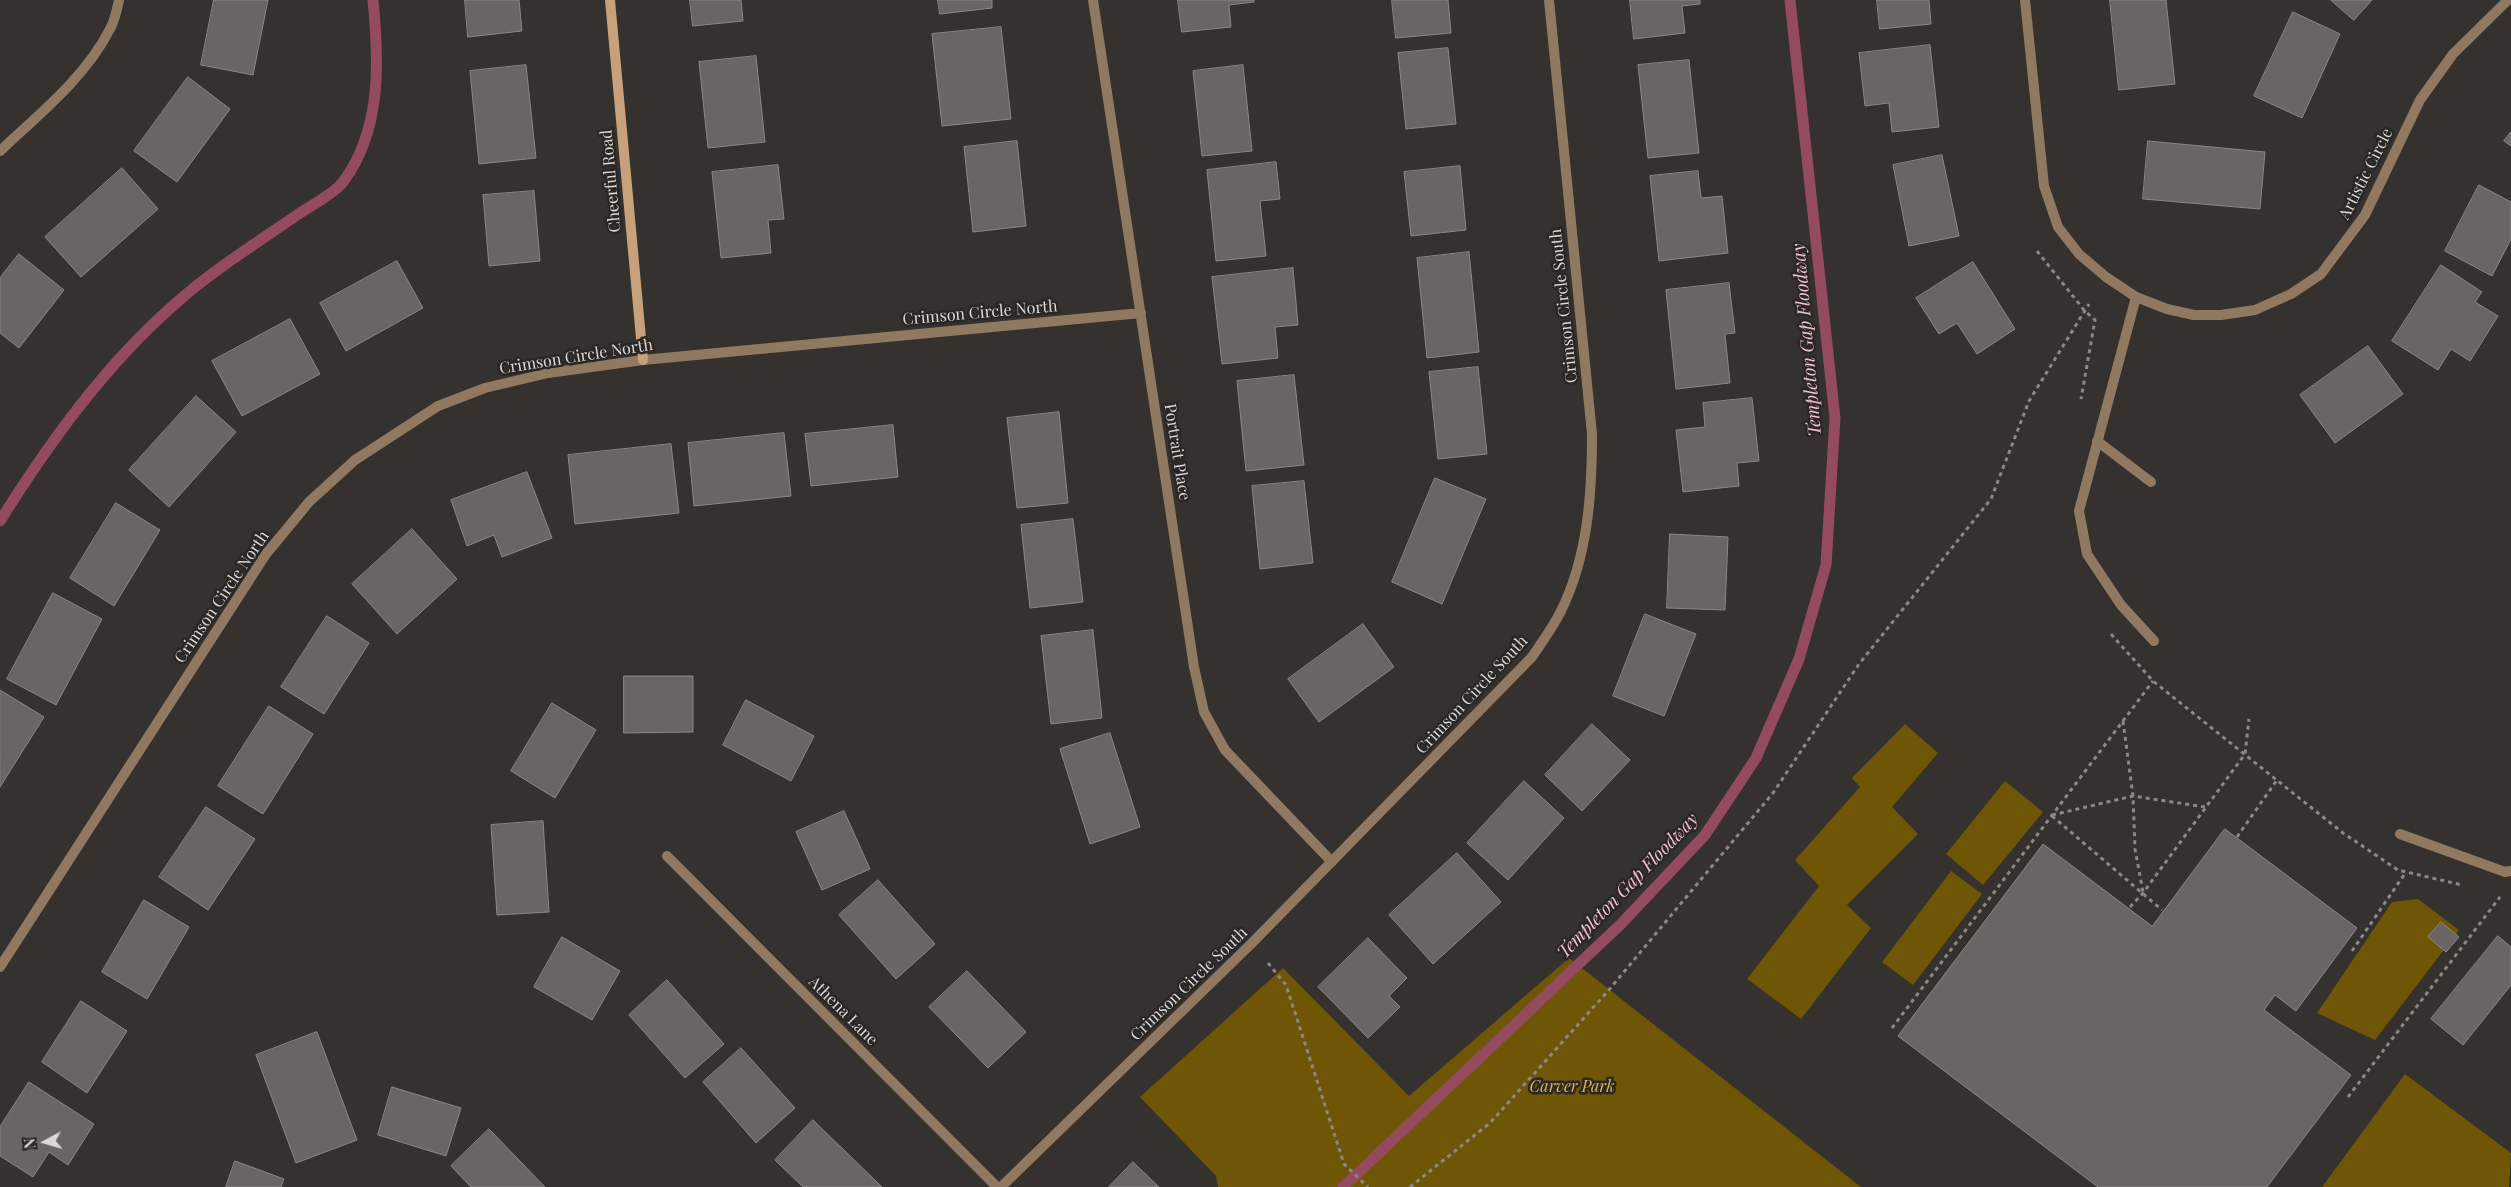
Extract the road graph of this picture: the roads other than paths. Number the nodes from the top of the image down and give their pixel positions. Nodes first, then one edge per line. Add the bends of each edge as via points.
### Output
1 (120, 0) edge
2 (610, 0) edge
3 (1093, 0) edge
4 (1549, 0) edge
5 (2025, 0) edge
6 (2508, 0) edge
7 (0, 151) edge
8 (2136, 297) junction
9 (1141, 313) junction
10 (643, 360) junction
11 (2096, 441) junction
12 (2151, 482) dead end
13 (2154, 641) dead end
14 (2400, 834) dead end
15 (667, 856) dead end
16 (1332, 862) junction
17 (2511, 871) edge
18 (0, 967) edge
19 (997, 1187) edge
20 (1001, 1187) edge

1 - 7 street via 111,28 91,60
2 - 10 street, Cheerful Road
3 - 9 street, Portrait Place
4 - 16 street, Crimson Circle South via 1592,434 1588,522 1576,572 1561,612 1532,657
5 - 8 street, Artistic Circle via 2044,186 2058,228 2079,254
6 - 8 street, Artistic Circle via 2453,54 2420,100 2365,214 2321,274 2291,294 2255,310 2221,315 2194,315
8 - 11 street
9 - 10 street, Crimson Circle North
9 - 16 street, Portrait Place via 1194,667 1204,712 1226,750
10 - 18 street, Crimson Circle North via 539,375 485,388 438,406 355,460 309,502 266,554
11 - 12 street
11 - 13 street via 2079,511 2087,554 2121,605
14 - 17 street via 2505,872
15 - 19 street, Athena Lane
16 - 20 street, Crimson Circle South

